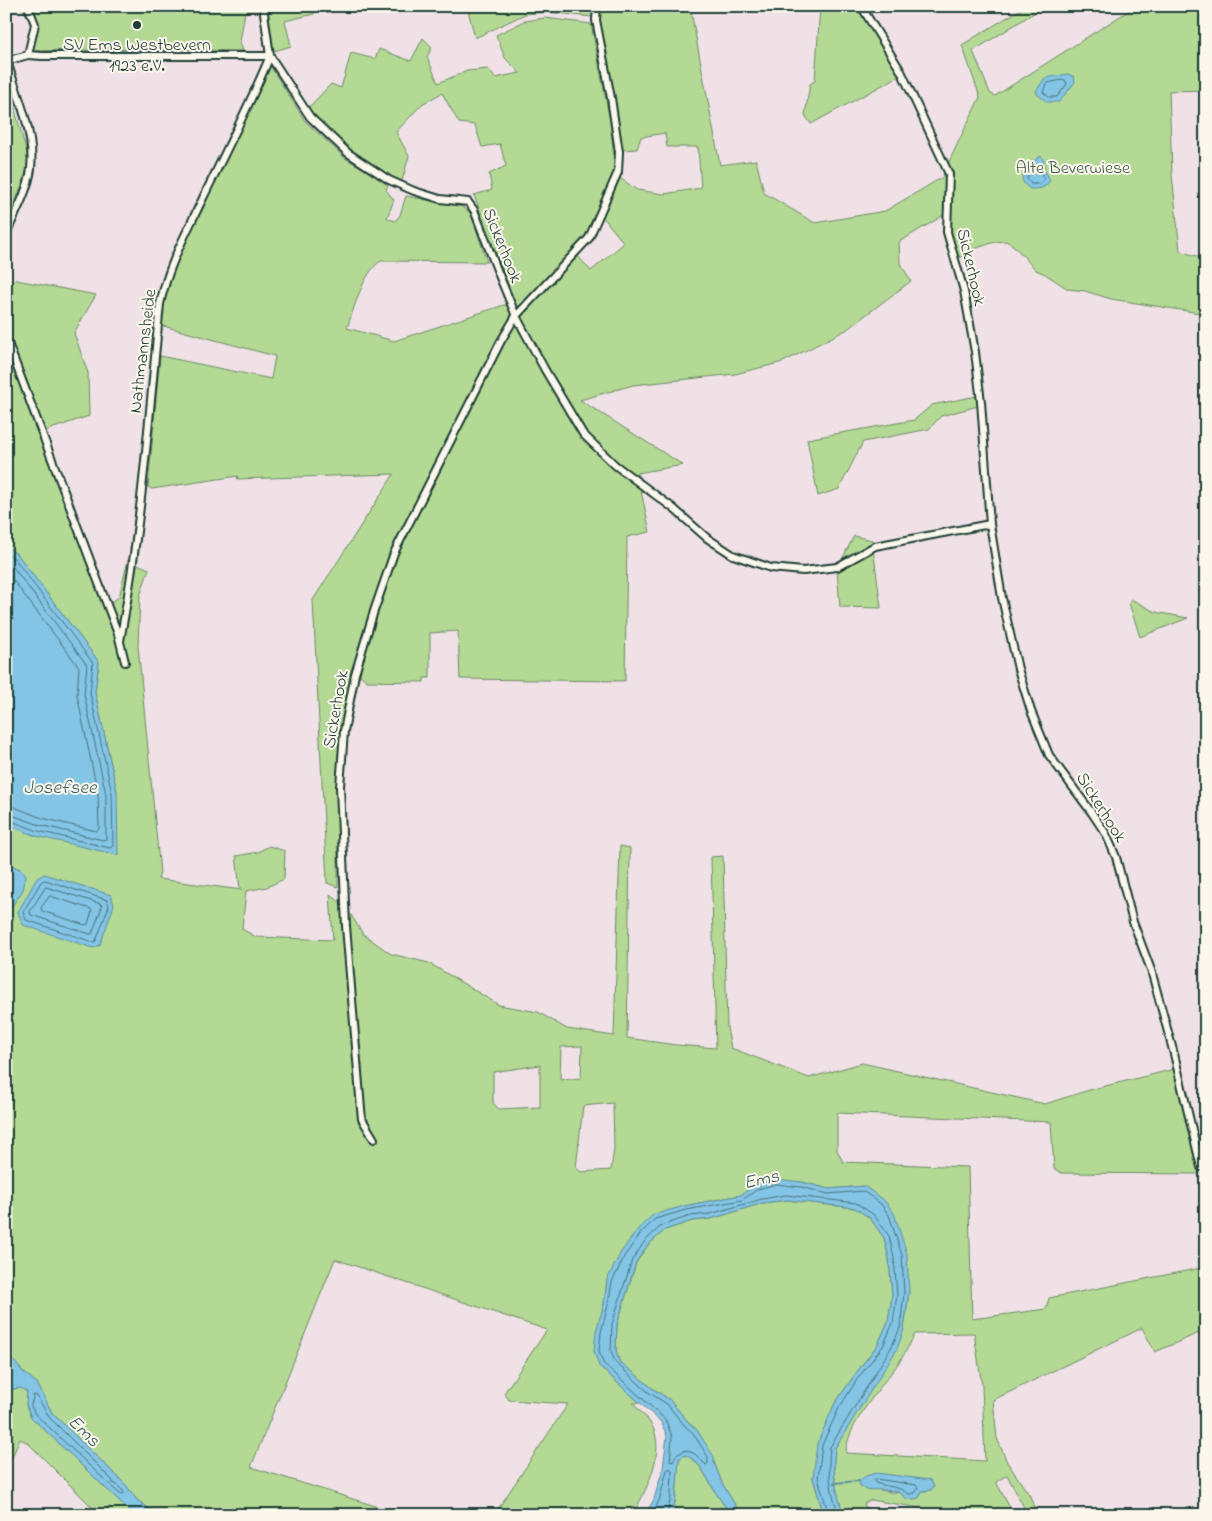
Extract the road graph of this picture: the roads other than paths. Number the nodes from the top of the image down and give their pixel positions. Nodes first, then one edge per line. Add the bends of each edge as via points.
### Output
1 (28, 6) edge
2 (264, 6) edge
3 (598, 6) edge
4 (861, 6) edge
5 (28, 55) junction
6 (270, 56) junction
7 (6, 61) edge
8 (6, 234) edge
9 (516, 316) junction
10 (6, 338) edge
11 (990, 524) junction
12 (120, 642) junction
13 (125, 662) dead end
14 (374, 1139) dead end
15 (1201, 1168) dead end

1 - 5 street via 35,24
2 - 6 street, Sickerhook
3 - 9 street, Sickerhook via 596,20 619,152 618,172 589,238
4 - 11 street, Sickerhook via 901,71 948,174 947,232 964,291 975,352
5 - 6 street
5 - 7 street
6 - 9 street, Sickerhook via 310,116 348,153 389,180 414,191 440,199 468,202
6 - 12 street, Nathmannsheide via 166,276 160,304 131,584
7 - 8 street via 31,144 31,170
9 - 11 street, Sickerhook via 583,434 615,465 733,555 771,568 803,571 837,567 875,546
9 - 14 street, Sickerhook via 394,553 355,674 344,731 340,787 346,926 362,1119
10 - 12 street, Nathmannsheide
11 - 15 street, Sickerhook via 1002,598 1030,712 1050,755 1106,834 1116,857 1174,1054
12 - 13 street, Nathmannsheide

